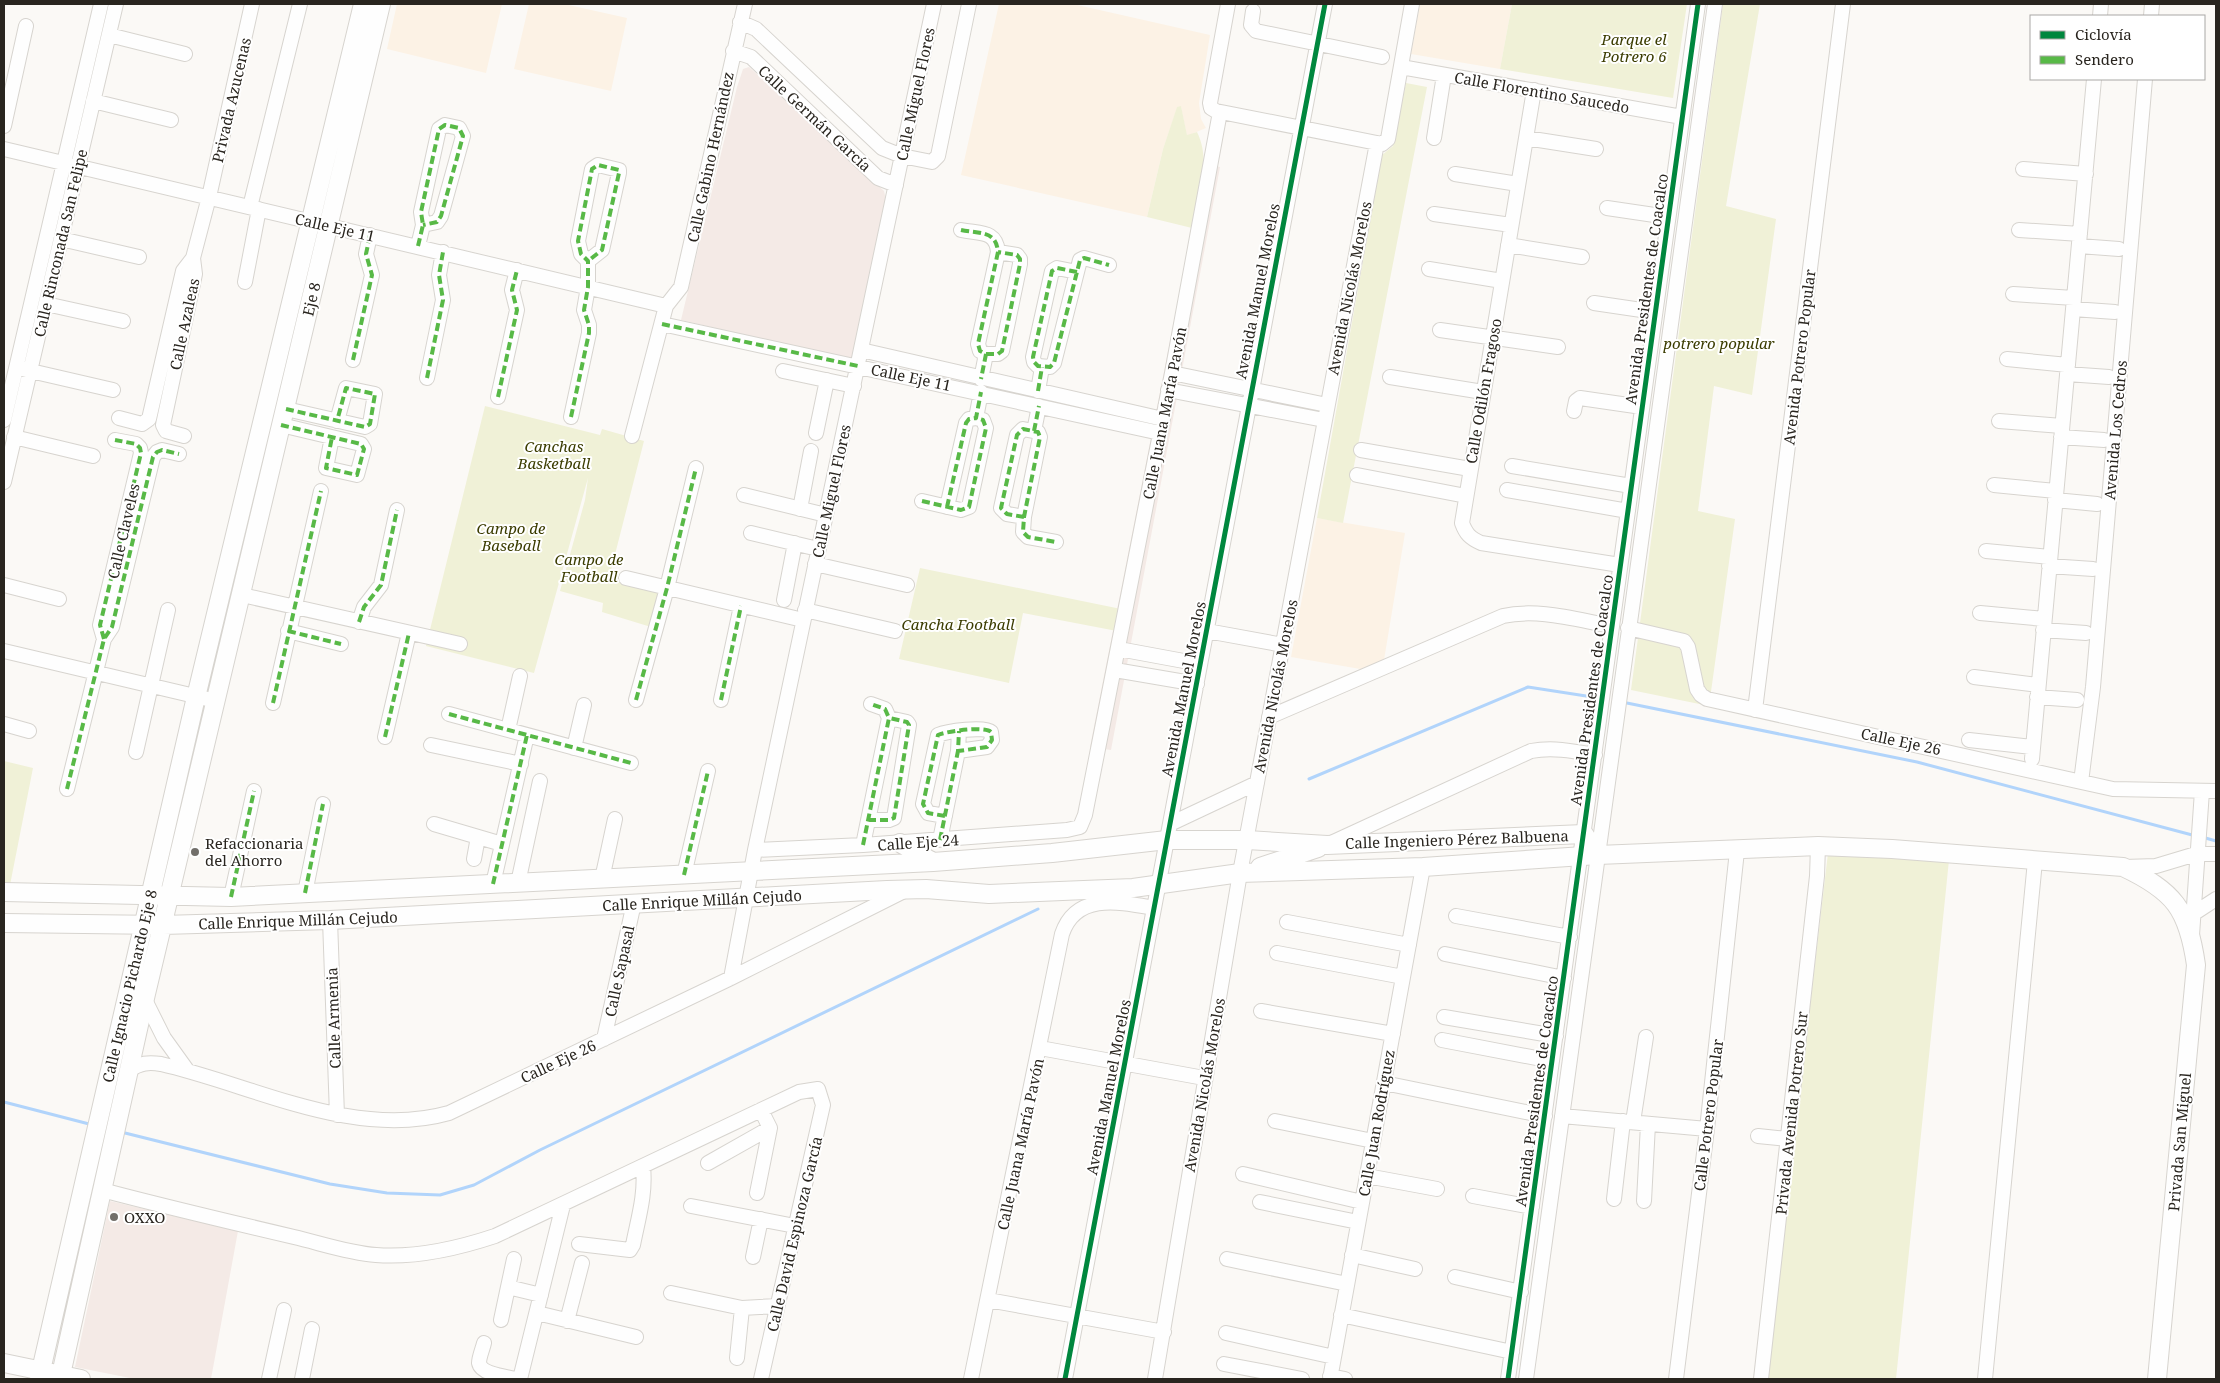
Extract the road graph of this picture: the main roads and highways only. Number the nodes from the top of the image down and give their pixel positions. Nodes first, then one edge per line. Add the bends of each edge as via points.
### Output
1 (363, 4) edge
2 (381, 4) edge
3 (221, 592) joint
4 (242, 595) joint
5 (1247, 840) joint
6 (900, 843) road end
7 (1327, 844) junction
8 (1598, 856) junction
9 (933, 862) junction
10 (1240, 873) junction
11 (4, 892) edge
12 (150, 896) junction
13 (169, 896) junction
14 (4, 923) edge
15 (143, 924) junction
16 (163, 925) junction
17 (76, 1262) junction
18 (4, 1363) edge
19 (40, 1375) edge
20 (60, 1377) edge
21 (81, 1379) edge
22 (2157, 1379) edge

1 - 3 main road, Eje 8
2 - 4 main road, Eje 8
3 - 12 main road, Calle Ignacio Pichardo Eje 8
4 - 13 main road, Calle Ignacio Pichardo Eje 8
5 - 7 main road, Calle Ingeniero Pérez Balbuena
5 - 9 main road, Calle Enrique Millán Cejudo via 1168,832 1052,853
6 - 9 main road
7 - 8 main road, Calle Ingeniero Pérez Balbuena via 1584,834
7 - 10 main road
8 - 10 main road, Calle Ingeniero Pérez Balbuena via 1423,867
8 - 22 main road, Privada San Miguel via 1818,846 2123,867 2165,891 2186,910 2196,965
9 - 13 main road, Calle Enrique Millán Cejudo via 231,897
10 - 16 main road, Calle Enrique Millán Cejudo via 1159,885 989,894 909,889 330,920
11 - 12 main road, Calle Enrique Millán Cejudo
12 - 13 main road, Calle Enrique Millán Cejudo
12 - 15 main road, Calle Ignacio Pichardo Eje 8
13 - 16 main road, Calle Ignacio Pichardo Eje 8
14 - 15 main road, Calle Enrique Millán Cejudo
15 - 16 main road, Calle Enrique Millán Cejudo
15 - 17 main road, Calle Ignacio Pichardo Eje 8 via 96,1132
16 - 17 main road, Calle Ignacio Pichardo Eje 8 via 102,1190
17 - 19 main road, Calle Ignacio Pichardo Eje 8
17 - 20 main road, Calle Ignacio Pichardo Eje 8
18 - 19 main road
19 - 20 main road
20 - 21 main road

